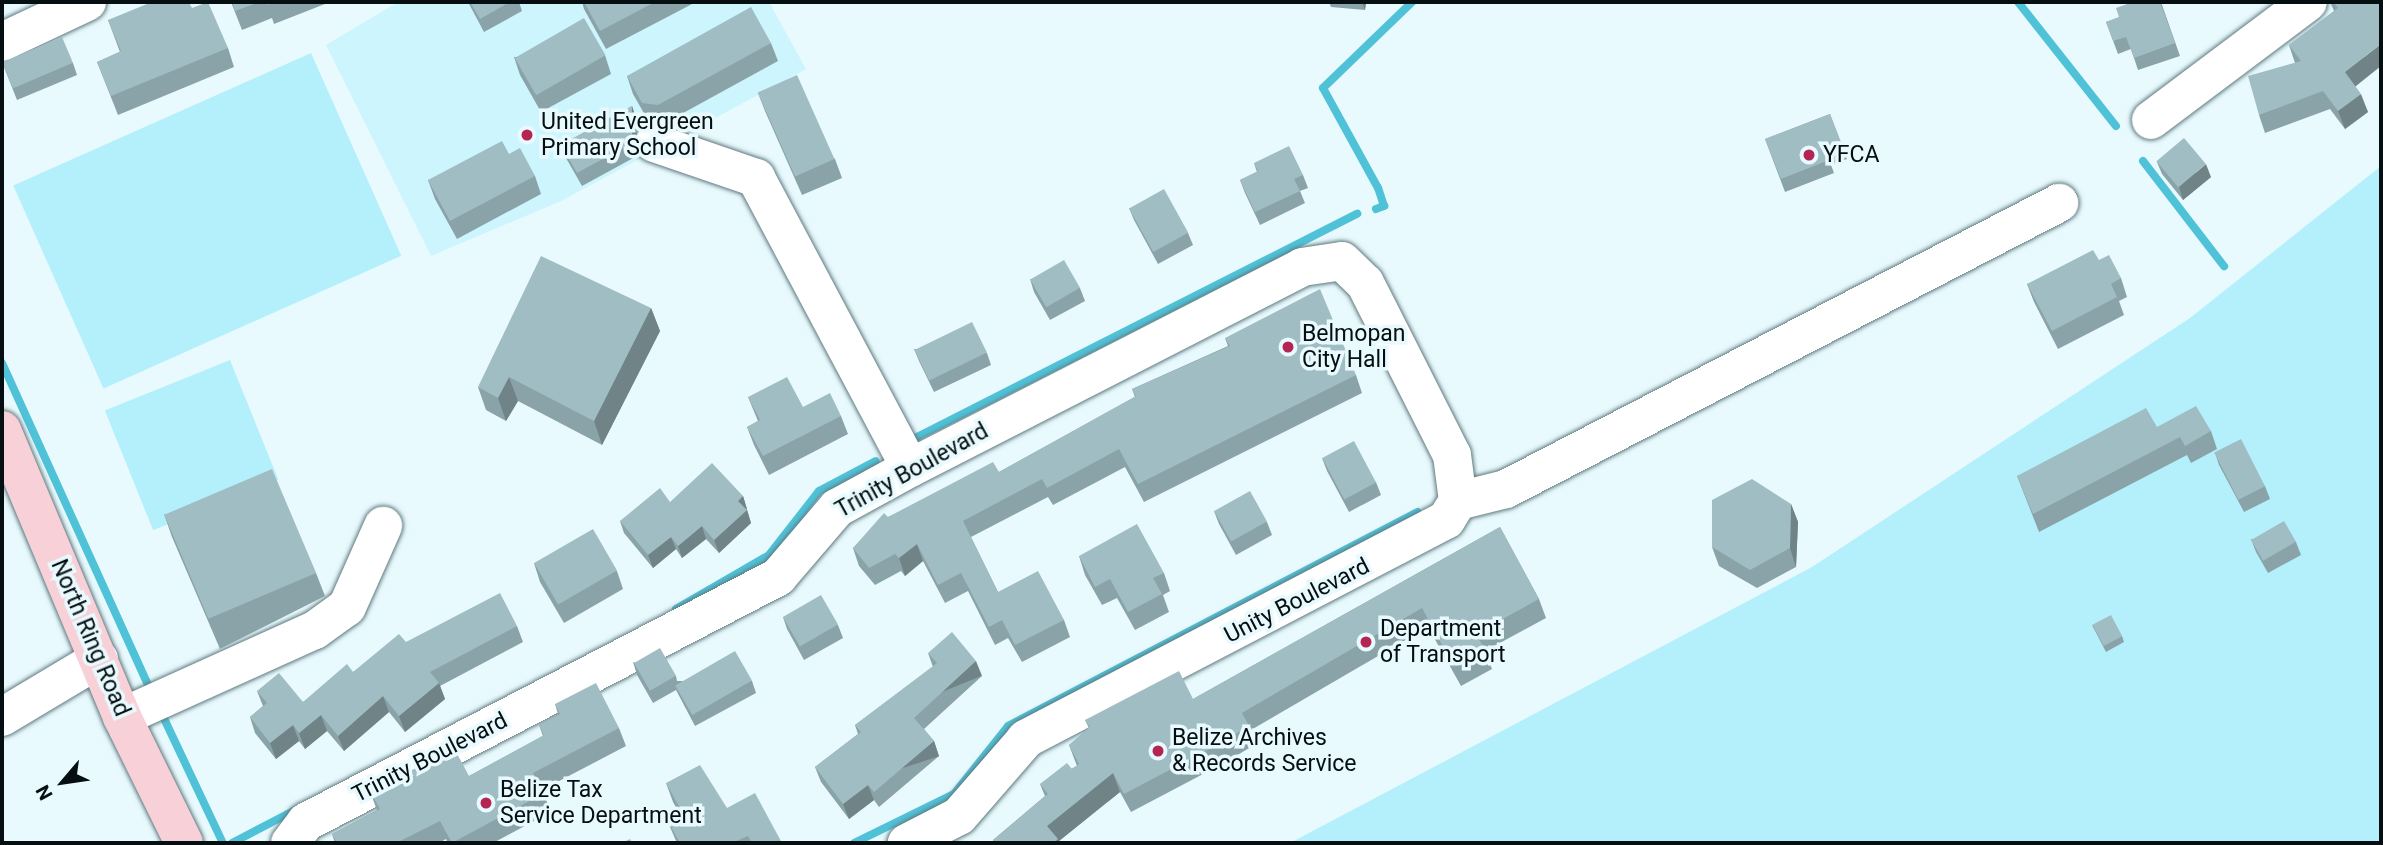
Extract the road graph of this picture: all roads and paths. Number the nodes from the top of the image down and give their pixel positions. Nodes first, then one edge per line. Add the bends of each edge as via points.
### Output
1 (87, 2) edge
2 (2308, 2) edge
3 (2, 41) edge
4 (2151, 120) dead end
5 (654, 143) dead end
6 (2059, 203) dead end
7 (2, 430) edge
8 (909, 468) junction
9 (1458, 501) junction
10 (383, 526) dead end
11 (99, 659) junction
12 (2, 717) edge
13 (122, 717) junction
14 (184, 843) edge
15 (290, 843) edge
16 (907, 843) edge

1 - 3 street
2 - 4 street
5 - 8 street via 756,178
6 - 9 street via 1506,489
7 - 11 main road, North Ring Road
8 - 9 street, Trinity Boulevard via 1302,267 1342,261 1365,283 1452,455
8 - 15 street, Trinity Boulevard via 837,508 778,577 306,822
9 - 16 street, Unity Boulevard via 1431,533 1026,739 959,816
10 - 13 street via 347,607 315,631
11 - 12 street
11 - 13 main road, North Ring Road
13 - 14 main road, North Ring Road

